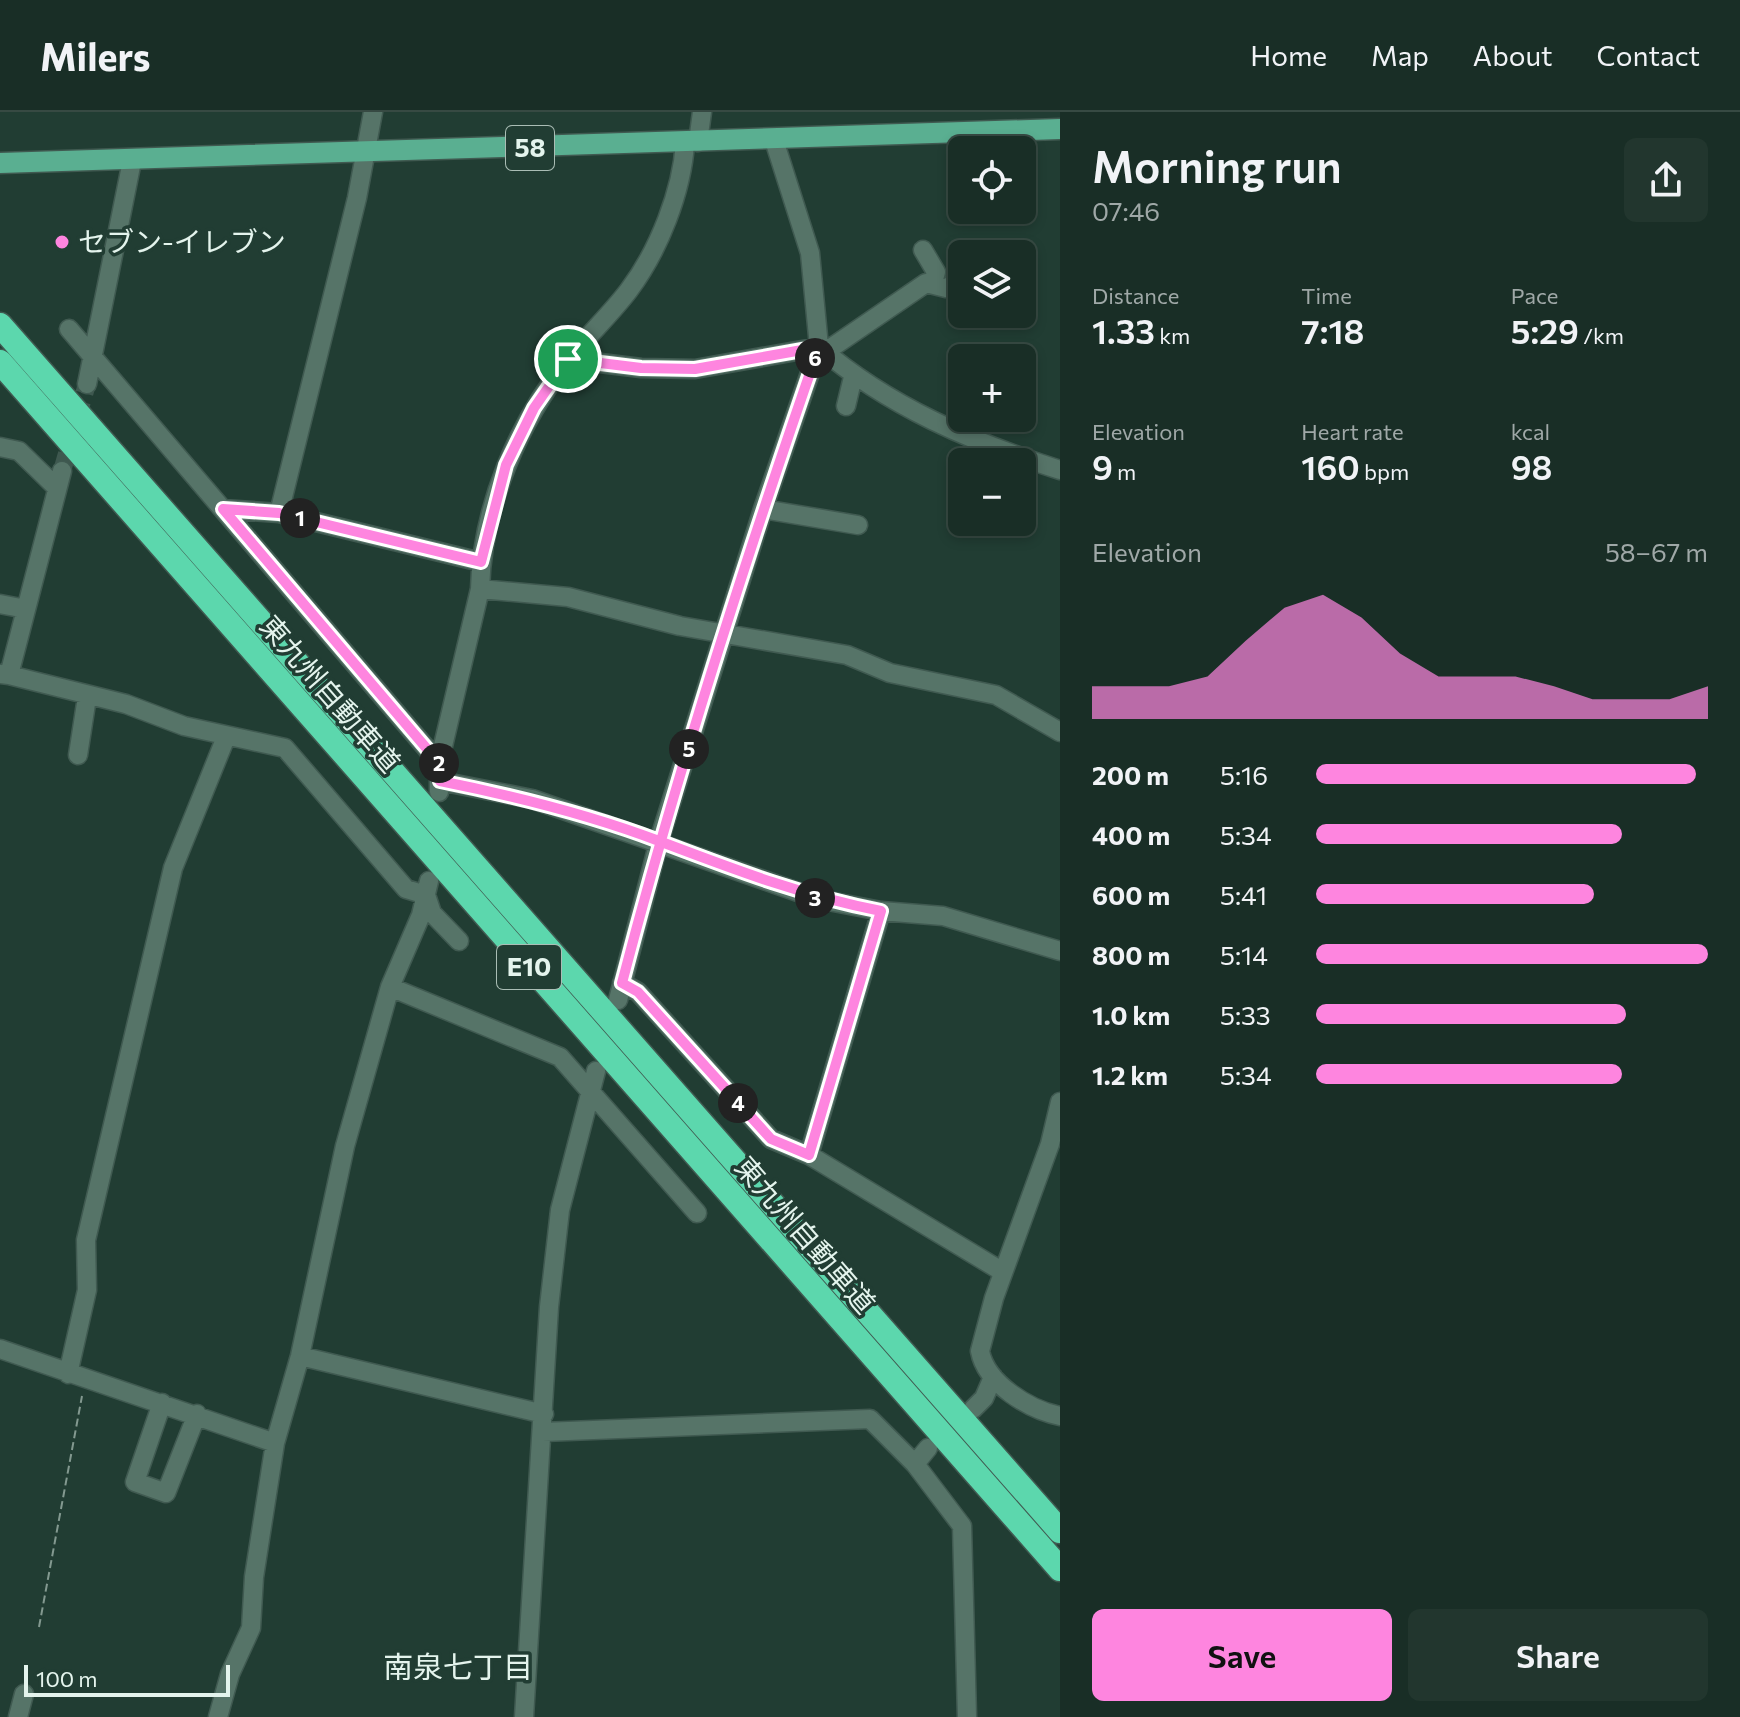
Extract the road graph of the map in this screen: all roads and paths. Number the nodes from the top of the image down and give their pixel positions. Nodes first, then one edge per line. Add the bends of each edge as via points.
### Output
1 (373, 112) edge
2 (702, 112) edge
3 (1060, 129) edge
4 (774, 140) junction
5 (692, 142) junction
6 (365, 154) junction
7 (132, 161) junction
8 (0, 163) edge
9 (923, 250) dead end
10 (933, 283) junction
11 (948, 287) edge
12 (0, 325) edge
13 (69, 329) dead end
14 (822, 350) junction
15 (92, 359) junction
16 (568, 359) junction
17 (0, 362) edge
18 (853, 377) junction
19 (87, 384) tunnel mouth
20 (846, 406) dead end
21 (0, 447) edge
22 (1060, 470) edge
23 (223, 509) junction
24 (763, 509) junction
25 (279, 513) junction
26 (858, 525) dead end
27 (481, 562) junction
28 (480, 589) junction
29 (0, 604) edge
30 (26, 609) junction
31 (726, 632) junction
32 (4, 674) edge
33 (87, 697) junction
34 (1060, 732) edge
35 (226, 737) junction
36 (78, 755) dead end
37 (439, 779) junction
38 (659, 841) junction
39 (427, 888) junction
40 (881, 911) junction
41 (459, 941) dead end
42 (1060, 951) edge
43 (390, 987) junction
44 (596, 1071) dead end
45 (590, 1094) junction
46 (1060, 1102) edge
47 (809, 1155) junction
48 (697, 1213) dead end
49 (1003, 1272) junction
50 (0, 1349) edge
51 (300, 1356) junction
52 (75, 1376) junction
53 (993, 1377) junction
54 (162, 1403) junction
55 (973, 1409) dead end
56 (197, 1414) junction
57 (1060, 1416) edge
58 (544, 1423) junction
59 (275, 1443) junction
60 (928, 1448) dead end
61 (915, 1464) junction
62 (1060, 1531) edge
63 (1060, 1569) edge
64 (39, 1627) dead end
65 (24, 1694) dead end
66 (18, 1717) edge
67 (218, 1717) edge
68 (524, 1717) edge
69 (967, 1717) edge

1 - 6 street
2 - 5 street
3 - 4 main road, 58
4 - 5 main road, 58
4 - 14 street via 810,253
5 - 6 main road, 58
5 - 16 street via 645,268
6 - 7 main road, 58
6 - 25 street
7 - 8 main road, 58
7 - 15 street
9 - 10 street via 936,272
10 - 11 street
10 - 14 street
12 - 62 highway, 東九州自動車道 / E10
13 - 15 street
14 - 16 street via 695,369
14 - 18 street
14 - 24 street
15 - 19 street
15 - 23 street
16 - 27 street via 534,408 506,465
17 - 63 highway, 東九州自動車道 / E10
18 - 20 street
18 - 22 street via 929,422
21 - 30 street via 19,451 60,479
23 - 25 street
23 - 37 street
24 - 26 street
24 - 31 street
25 - 27 street
27 - 28 street
28 - 31 street via 568,597 680,626
28 - 37 street
29 - 30 street
30 - 32 street
31 - 34 street via 847,655 890,673 996,695
31 - 38 street
32 - 33 street
33 - 35 street via 126,704
33 - 36 street
35 - 39 street via 285,748 406,889
35 - 52 street via 173,868 86,1240 87,1290
37 - 38 street via 532,799
38 - 40 street via 818,899
38 - 47 street via 620,991 638,992 771,1139
39 - 41 street via 432,913
39 - 43 street
40 - 42 street via 943,916
40 - 47 street
43 - 45 street via 560,1057
43 - 51 street via 345,1146
44 - 45 street
45 - 48 street
45 - 58 street via 560,1210
46 - 49 street
47 - 49 street
49 - 53 street via 980,1351
50 - 52 street
51 - 58 street
51 - 59 street
52 - 54 street
52 - 64 path via 82,1405
53 - 55 street
53 - 57 street via 1039,1412
54 - 56 street
54 - 56 street via 135,1482 166,1493
56 - 59 street
58 - 61 street via 870,1419
58 - 68 street
59 - 67 street via 251,1628
60 - 61 street
61 - 69 street via 962,1526
65 - 66 street

